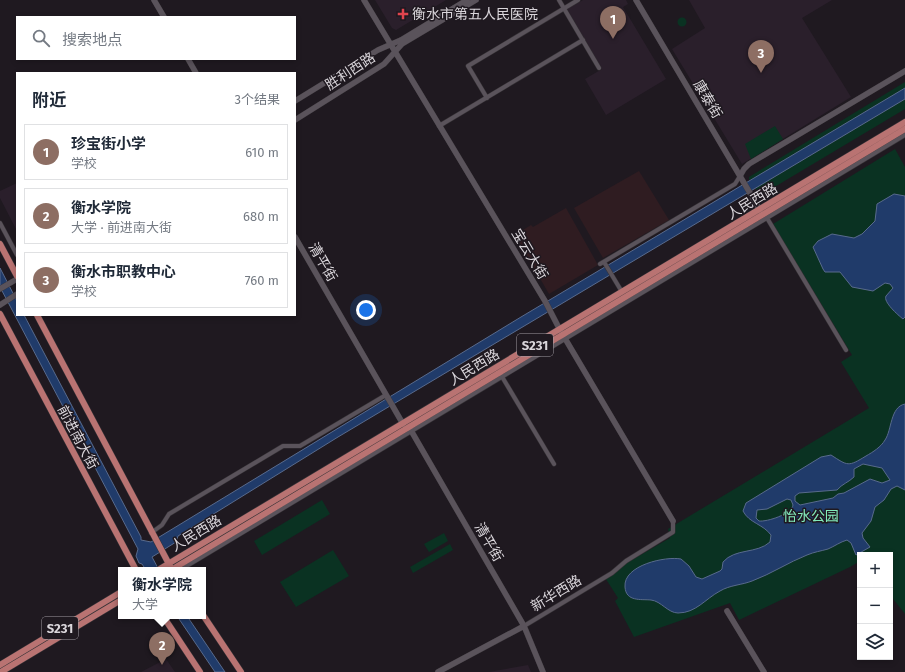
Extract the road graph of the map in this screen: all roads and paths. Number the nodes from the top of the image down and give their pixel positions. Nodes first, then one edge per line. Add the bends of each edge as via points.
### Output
1 (154, 0) edge
2 (364, 0) edge
3 (467, 0) edge
4 (476, 0) edge
5 (559, 0) edge
6 (578, 0) edge
7 (636, 0) edge
8 (564, 8) junction
9 (163, 16) edge
10 (583, 40) junction
11 (390, 44) junction
12 (395, 52) junction
13 (189, 60) edge
14 (599, 68) dead end
15 (905, 71) edge
16 (195, 72) edge
17 (487, 98) junction
18 (296, 100) edge
19 (296, 119) edge
20 (905, 122) edge
21 (439, 126) junction
22 (905, 129) edge
23 (905, 135) edge
24 (740, 176) junction
25 (760, 210) junction
26 (767, 218) junction
27 (0, 223) edge
28 (296, 239) edge
29 (0, 244) edge
30 (16, 254) edge
31 (15, 279) edge
32 (0, 289) edge
33 (622, 292) junction
34 (16, 295) edge
35 (3, 303) edge
36 (0, 314) edge
37 (39, 316) edge
38 (562, 334) junction
39 (846, 350) dead end
40 (501, 375) junction
41 (387, 396) junction
42 (403, 424) junction
43 (410, 429) junction
44 (554, 464) dead end
45 (673, 522) joint
46 (152, 534) junction
47 (134, 567) edge
48 (170, 567) edge
49 (172, 567) edge
50 (172, 567) edge
51 (185, 567) edge
52 (118, 594) edge
53 (118, 602) edge
54 (728, 611) dead end
55 (165, 619) edge
56 (206, 619) edge
57 (524, 626) junction
58 (0, 664) edge
59 (1, 672) edge
60 (200, 672) edge
61 (241, 672) edge
62 (438, 672) edge
63 (543, 672) edge
64 (764, 672) edge

1 - 9 street
2 - 11 street, 宝云大街
3 - 11 street, 胜利西路
4 - 12 street, 胜利西路 via 402,44
5 - 8 street
6 - 8 street
7 - 24 street, 康泰街
8 - 10 street
8 - 17 street via 468,66
10 - 14 street
10 - 17 street
11 - 12 street, 宝云大街
11 - 18 street, 胜利西路
12 - 19 street, 胜利西路 via 384,64
12 - 21 street, 宝云大街
13 - 16 street
15 - 24 street via 749,164
17 - 21 street
20 - 25 main road, 人民西路 / S231
21 - 38 street, 宝云大街
22 - 38 main road, 人民西路 / S231
23 - 26 street
24 - 25 street, 康泰街
24 - 33 street via 735,184 604,263
25 - 33 main road, 人民西路 / S231
26 - 38 street
26 - 39 street
27 - 30 street
28 - 41 street, 清平街
29 - 31 main road
31 - 32 street
33 - 38 main road, 人民西路 / S231
34 - 35 street
36 - 47 main road, 前进南大街
37 - 46 main road, 前进南大街
38 - 40 main road, 人民西路 / S231
38 - 42 main road, 人民西路 / S231
38 - 45 street, 宝云大街
40 - 43 main road, 人民西路 / S231
40 - 44 street
41 - 42 street, 清平街
41 - 46 street via 300,446 283,446 170,514
42 - 49 main road, 人民西路 / S231
43 - 50 main road, 人民西路 / S231
43 - 51 street
43 - 57 street, 清平街
45 - 57 street, 新华西路 via 673,532 626,561 612,573
46 - 48 main road, 前进南大街
52 - 58 main road, S231
53 - 59 main road, S231
54 - 64 street
55 - 60 main road
56 - 61 main road
57 - 62 street, 新华西路
57 - 63 street, 清平街

